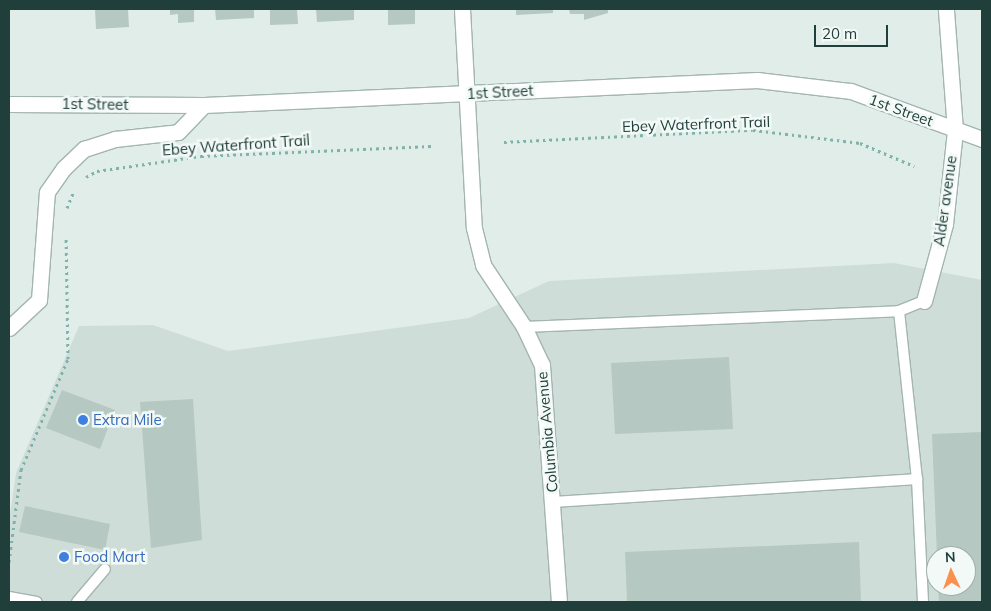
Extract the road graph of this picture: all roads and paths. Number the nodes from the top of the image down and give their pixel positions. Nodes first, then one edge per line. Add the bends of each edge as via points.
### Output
1 (462, 9) edge
2 (946, 9) edge
3 (467, 93) junction
4 (9, 104) edge
5 (204, 105) junction
6 (955, 130) junction
7 (982, 139) edge
8 (504, 142) dead end
9 (432, 146) dead end
10 (914, 166) dead end
11 (78, 182) dead end
12 (75, 189) dead end
13 (65, 211) dead end
14 (66, 231) dead end
15 (924, 301) joint
16 (899, 311) junction
17 (524, 327) junction
18 (9, 328) edge
19 (917, 479) junction
20 (554, 502) junction
21 (9, 562) edge
22 (105, 569) dead end
23 (9, 597) edge
24 (37, 602) edge
25 (78, 602) edge
26 (559, 602) edge
27 (922, 602) edge

1 - 3 street, Columbia Avenue
2 - 6 street
3 - 5 street, 1st Street
3 - 6 street, 1st Street via 757,80 851,91
3 - 17 street, Columbia Avenue via 474,228 484,265
4 - 5 street, 1st Street
5 - 18 street via 178,132 115,139 84,149 64,168 47,192 39,300
6 - 7 street, 1st Street
6 - 15 street, Alder avenue via 945,224
8 - 10 path, Ebey Waterfront Trail via 753,130 860,143
9 - 11 path, Ebey Waterfront Trail via 201,156 97,171
12 - 13 path
14 - 21 path via 68,359 21,470
15 - 16 lane
16 - 17 lane
16 - 19 lane
17 - 20 street, Columbia Avenue via 542,365
19 - 20 lane
19 - 27 lane
20 - 26 street, Columbia Avenue
22 - 25 lane
23 - 24 lane

